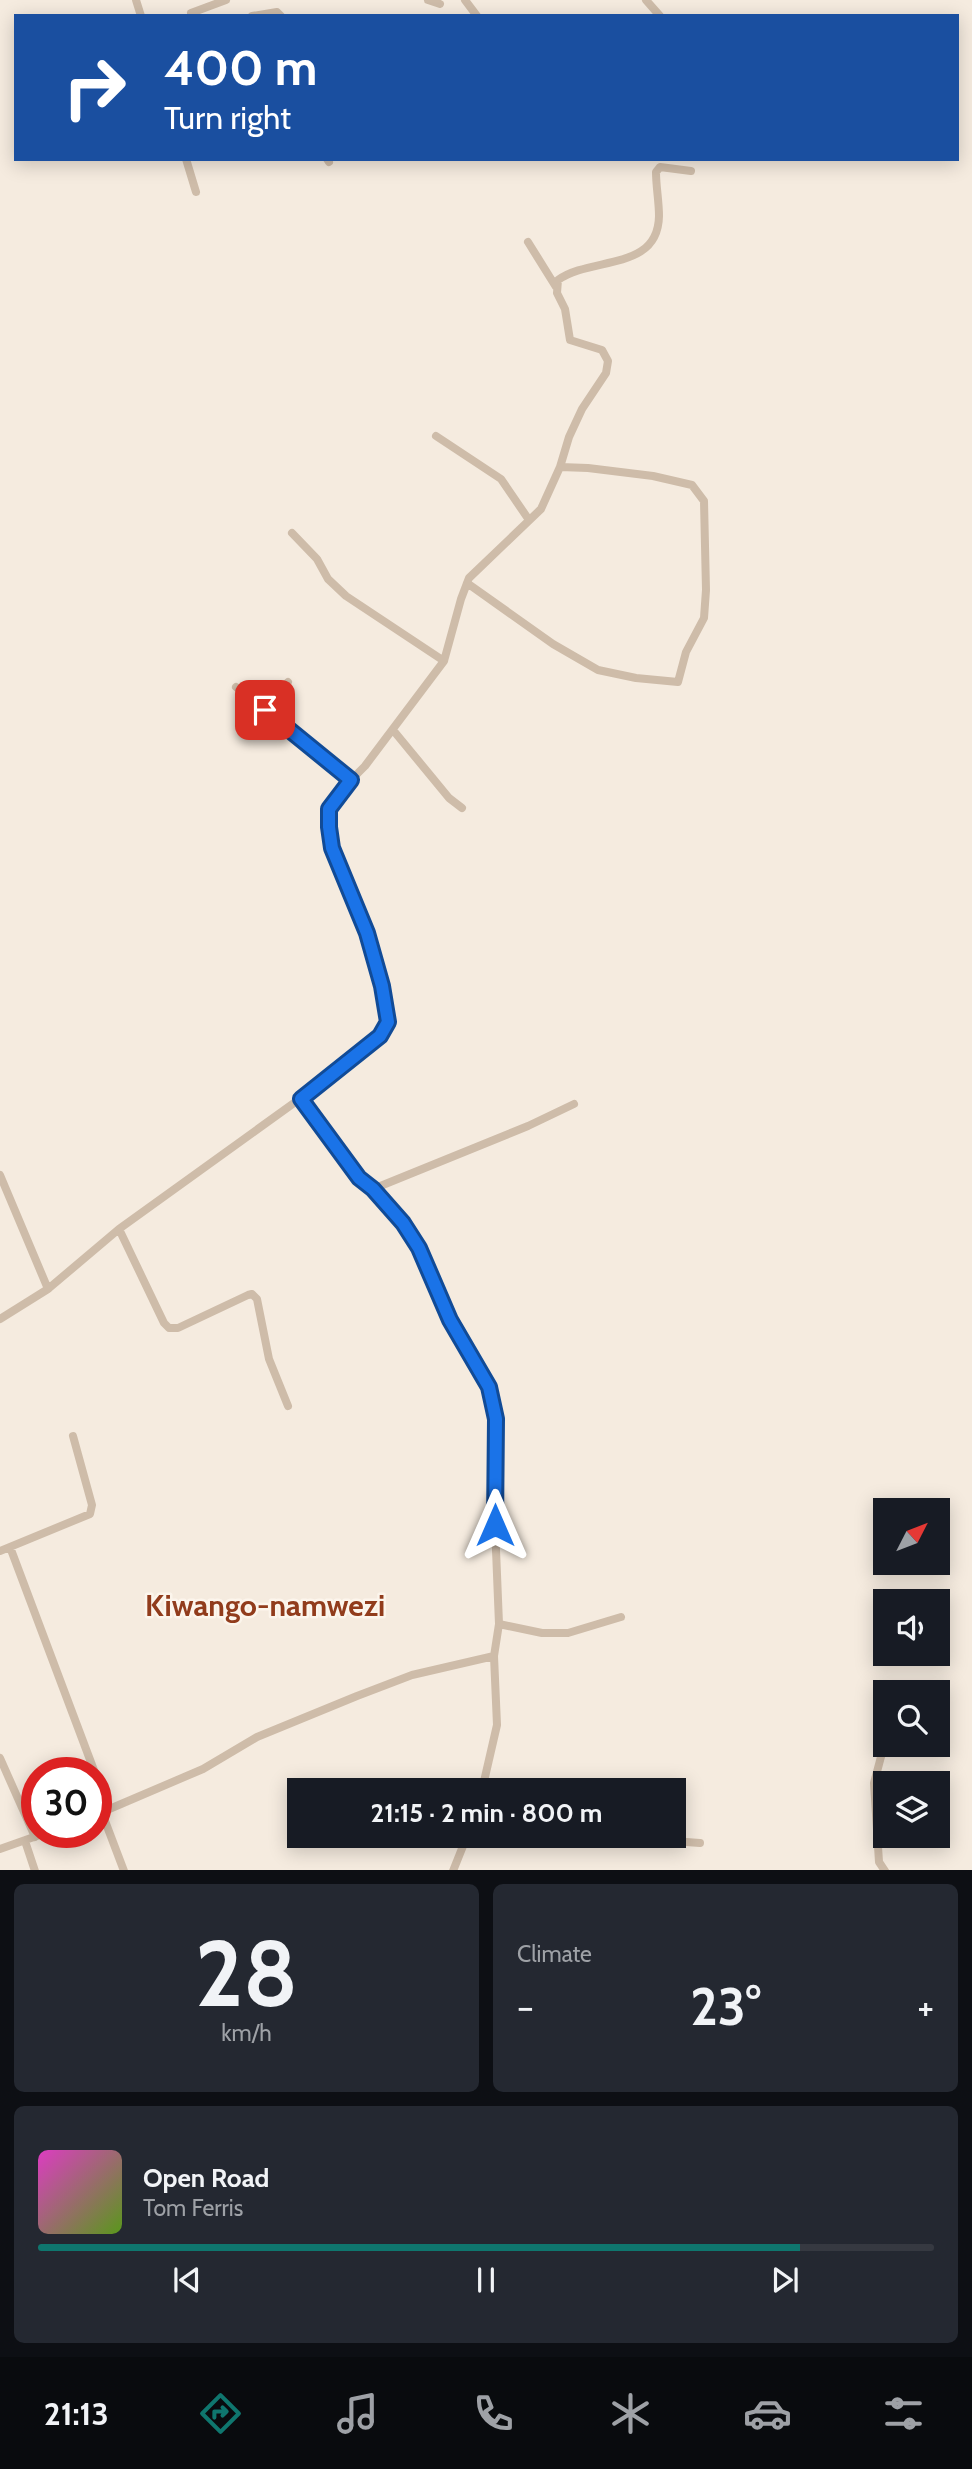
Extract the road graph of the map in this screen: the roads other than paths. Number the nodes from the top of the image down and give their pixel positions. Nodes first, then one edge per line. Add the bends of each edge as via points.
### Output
1 (226, 0) edge
2 (428, 0) edge
3 (646, 0) edge
4 (440, 4) dead end
5 (192, 14) edge
6 (260, 14) edge
7 (279, 14) edge
8 (658, 14) edge
9 (187, 161) edge
10 (691, 171) dead end
11 (196, 192) dead end
12 (528, 242) dead end
13 (556, 287) junction
14 (436, 436) dead end
15 (560, 467) junction
16 (529, 520) junction
17 (292, 533) dead end
18 (467, 583) junction
19 (444, 661) junction
20 (288, 682) dead end
21 (236, 687) dead end
22 (265, 710) junction
23 (393, 730) junction
24 (351, 780) junction
25 (462, 808) dead end
26 (301, 1099) junction
27 (574, 1104) dead end
28 (0, 1175) edge
29 (373, 1189) junction
30 (119, 1229) junction
31 (48, 1289) junction
32 (0, 1320) edge
33 (288, 1406) dead end
34 (73, 1436) dead end
35 (10, 1547) junction
36 (0, 1551) edge
37 (621, 1617) dead end
38 (499, 1624) junction
39 (494, 1656) junction
40 (89, 1757) edge
41 (881, 1757) edge
42 (0, 1758) edge
43 (485, 1778) edge
44 (21, 1805) edge
45 (112, 1809) edge
46 (112, 1839) edge
47 (21, 1842) edge
48 (686, 1842) edge
49 (700, 1843) dead end
50 (27, 1848) edge
51 (462, 1848) edge
52 (0, 1849) edge
53 (35, 1870) edge
54 (124, 1870) edge
55 (453, 1870) edge
56 (884, 1870) edge

1 - 5 street
2 - 4 street
3 - 8 street
6 - 7 street
9 - 11 street
10 - 13 street via 660,167 656,172 659,217 655,237 639,254 581,269 562,277
12 - 13 street
13 - 15 street via 570,340 602,350 608,365 582,409
14 - 16 street via 501,480
15 - 16 street via 541,509
15 - 18 street via 653,476 692,485 704,501 704,618 678,682 598,670
16 - 18 street
17 - 19 street via 346,596
18 - 19 street
19 - 23 street
20 - 22 street
21 - 22 street
22 - 24 street
23 - 24 street
23 - 25 street
24 - 26 street via 329,809 332,848 367,933 388,1022 380,1036
26 - 29 street via 359,1178
26 - 30 street
27 - 29 street
28 - 31 street
29 - 38 street via 419,1248 450,1320 489,1387 496,1419
30 - 31 street
30 - 33 street via 169,1328 251,1294 257,1298 269,1359
31 - 32 street
34 - 35 street via 92,1505 90,1514
35 - 36 street
35 - 40 street
37 - 38 street via 568,1633
38 - 39 street
39 - 43 street via 498,1725
39 - 45 street via 412,1675 357,1696 257,1737 203,1769
41 - 56 street via 874,1783 879,1862
42 - 44 street
46 - 54 street
47 - 52 street
48 - 49 street
50 - 53 street
51 - 55 street

